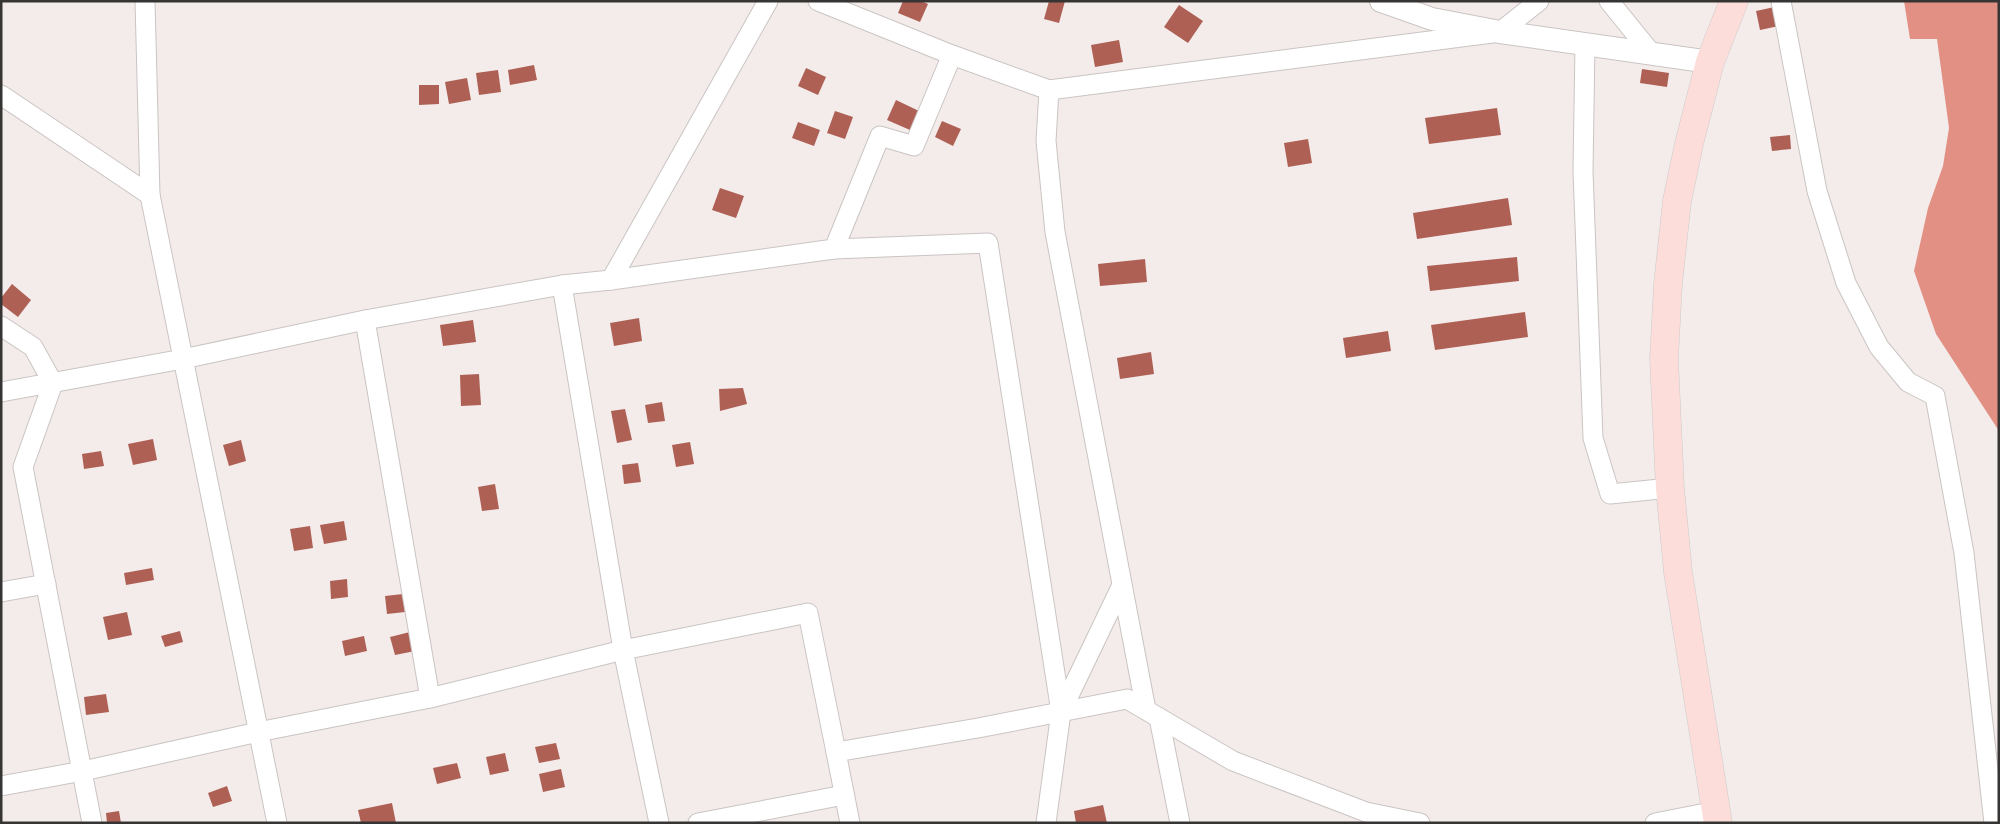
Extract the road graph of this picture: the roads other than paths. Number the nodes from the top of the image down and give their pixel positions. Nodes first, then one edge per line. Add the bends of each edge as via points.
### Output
1 (145, 1) edge
2 (768, 1) edge
3 (818, 1) edge
4 (1381, 1) edge
5 (1539, 1) edge
6 (1609, 1) edge
7 (1734, 1) edge
8 (1781, 1) edge
9 (1500, 32) junction
10 (1585, 44) junction
11 (1652, 54) junction
12 (952, 55) junction
13 (1710, 62) junction
14 (1049, 90) junction
15 (1, 95) edge
16 (150, 195) junction
17 (834, 249) junction
18 (611, 280) junction
19 (562, 285) junction
20 (365, 320) junction
21 (1, 326) edge
22 (184, 359) junction
23 (53, 383) junction
24 (1, 392) edge
25 (1670, 488) junction
26 (46, 584) junction
27 (1121, 587) junction
28 (1, 592) edge
29 (623, 650) junction
30 (430, 698) junction
31 (1062, 712) junction
32 (1152, 714) junction
33 (258, 732) junction
34 (836, 752) junction
35 (83, 771) junction
36 (1, 786) edge
37 (844, 795) junction
38 (1365, 817) edge
39 (1717, 817) edge
40 (92, 823) edge
41 (277, 823) edge
42 (659, 823) edge
43 (698, 823) edge
44 (850, 823) edge
45 (1046, 823) edge
46 (1180, 823) edge
47 (1351, 823) edge
48 (1420, 823) edge
49 (1655, 823) edge
50 (1994, 823) edge

1 - 16 street
2 - 18 street
3 - 12 street
4 - 9 street via 1432,19
5 - 9 street
6 - 11 street
7 - 13 main road
8 - 50 street via 1817,191 1846,283 1879,347 1908,382 1935,396 1964,553
9 - 10 street
9 - 14 street
10 - 11 street
10 - 25 street via 1583,171 1593,438 1610,494
11 - 13 street
12 - 14 street
12 - 17 street via 914,146 880,136
13 - 25 main road via 1677,201 1668,284 1664,359
14 - 27 street via 1046,141 1055,232
15 - 16 street
16 - 22 street
17 - 18 street
17 - 31 street via 988,243
18 - 19 street
19 - 20 street
19 - 29 street
20 - 22 street
20 - 30 street
21 - 23 street via 33,347
22 - 23 street
22 - 33 street
23 - 24 street
23 - 26 street via 23,467
25 - 39 main road via 1678,572
26 - 28 street
26 - 35 street
27 - 31 street
27 - 32 street
29 - 30 street
29 - 34 street via 808,613
29 - 42 street
30 - 33 street
31 - 32 street via 1127,699
31 - 34 street
31 - 45 street
32 - 38 street via 1233,761
32 - 46 street
33 - 35 street
33 - 41 street
34 - 37 street
35 - 36 street
35 - 40 street
37 - 43 street
37 - 44 street
38 - 47 street
38 - 48 street
39 - 49 street

